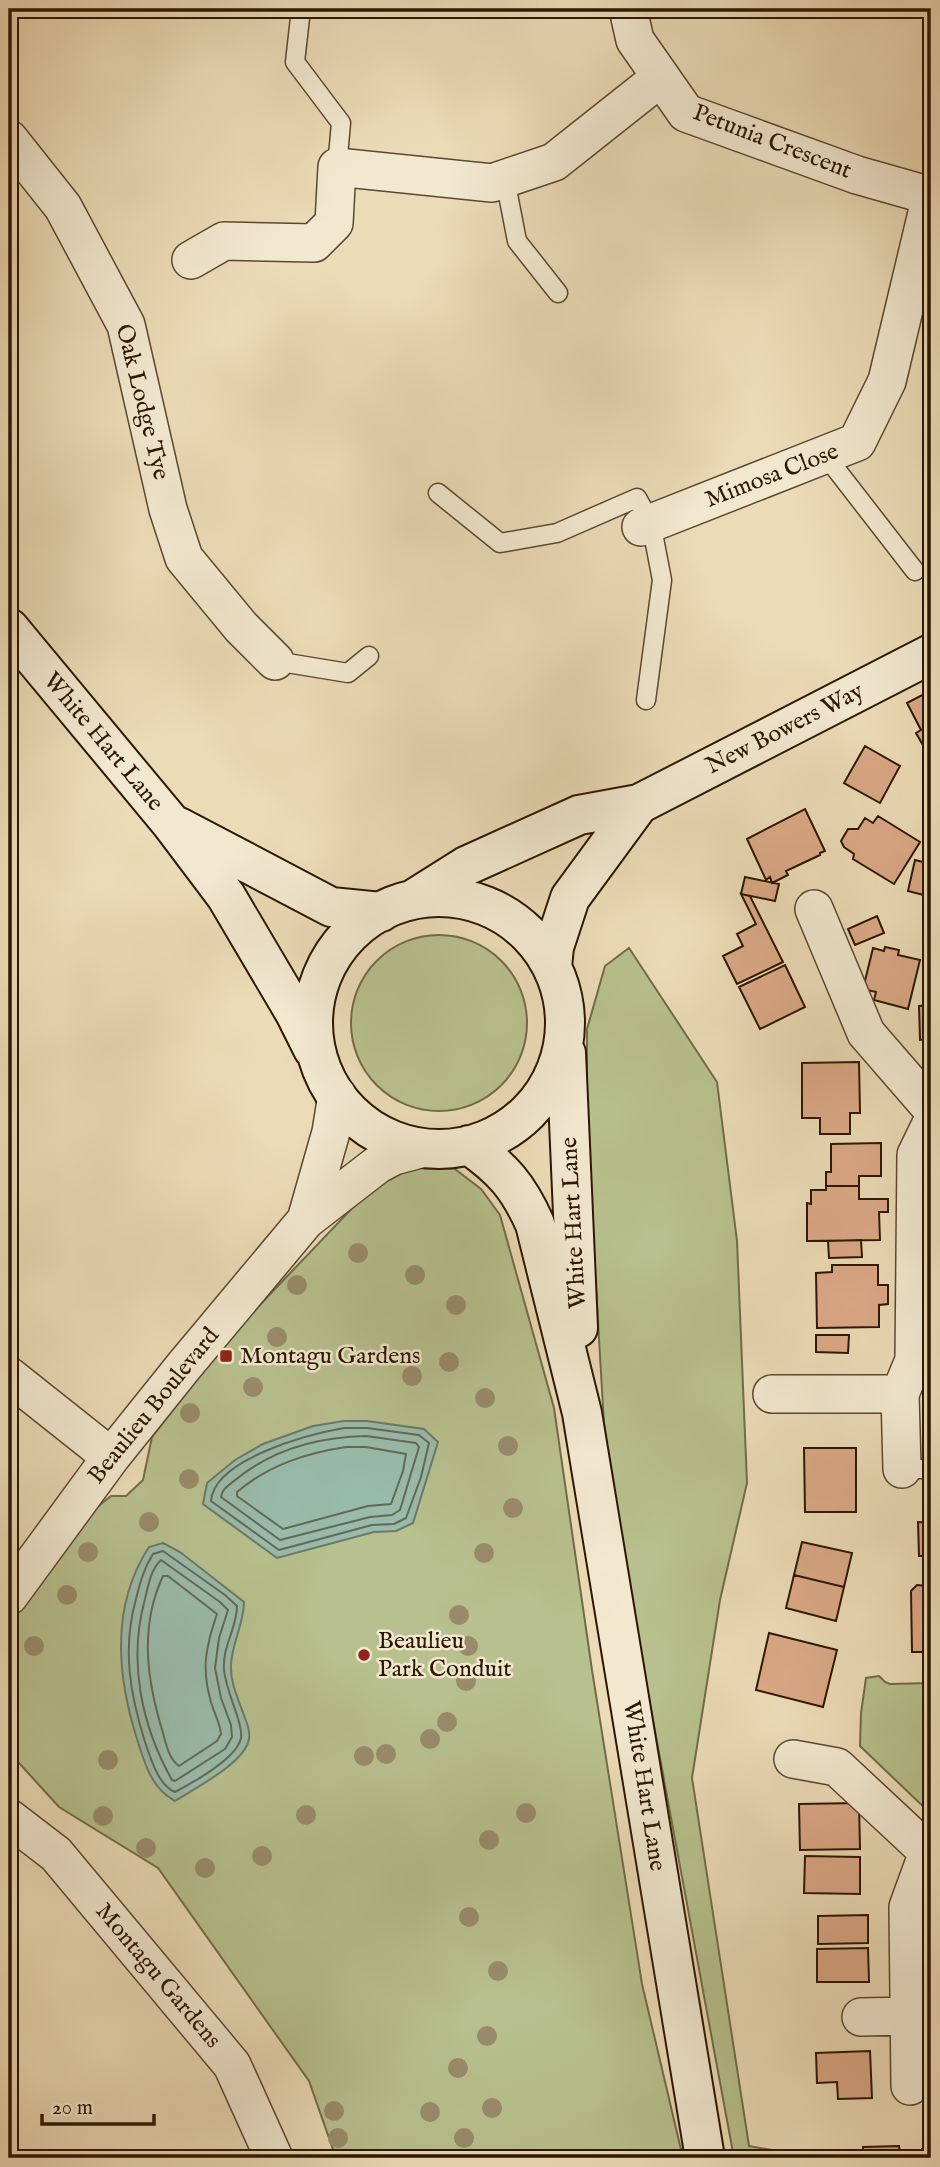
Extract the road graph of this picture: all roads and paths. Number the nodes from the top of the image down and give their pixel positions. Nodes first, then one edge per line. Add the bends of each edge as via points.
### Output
1 (301, 9) edge
2 (628, 9) edge
3 (660, 78) junction
4 (9, 139) edge
5 (337, 167) junction
6 (505, 178) junction
7 (931, 196) edge
8 (191, 260) dead end
9 (558, 293) dead end
10 (825, 455) junction
11 (438, 493) dead end
12 (646, 525) junction
13 (915, 571) dead end
14 (9, 628) edge
15 (931, 654) edge
16 (369, 656) dead end
17 (275, 661) joint
18 (646, 699) dead end
19 (639, 804) junction
20 (171, 822) junction
21 (396, 906) junction
22 (814, 909) dead end
23 (552, 967) junction
24 (565, 1033) junction
25 (319, 1060) junction
26 (337, 1095) junction
27 (931, 1108) edge
28 (931, 1124) edge
29 (469, 1145) junction
30 (425, 1148) junction
31 (306, 1220) junction
32 (9, 1376) edge
33 (772, 1394) dead end
34 (900, 1394) junction
35 (582, 1413) junction
36 (111, 1457) junction
37 (917, 1469) edge
38 (9, 1596) edge
39 (793, 1759) dead end
40 (9, 1818) edge
41 (929, 1851) edge
42 (909, 2016) junction
43 (861, 2017) dead end
44 (910, 2086) dead end
45 (274, 2158) edge
46 (705, 2158) edge

1 - 5 lane via 295,62 341,123
2 - 3 street, Petunia Crescent via 635,40
3 - 6 street via 554,162
3 - 7 street, Petunia Crescent via 685,113 857,175
4 - 17 street, Oak Lodge Tye via 63,207 126,325 168,509 184,558
5 - 6 street via 492,183
5 - 8 street via 334,223 314,243 224,241
6 - 9 lane via 517,241
7 - 10 street, Mimosa Close via 887,382 857,442
10 - 12 street, Mimosa Close
10 - 13 lane
11 - 12 lane via 500,543 557,533 637,498
12 - 18 lane via 662,580
14 - 20 street, White Hart Lane
15 - 19 street, New Bowers Way
16 - 17 lane via 348,673
19 - 21 street, New Bowers Way via 579,815 466,866
19 - 23 street, New Bowers Way via 570,898
20 - 21 street, White Hart Lane via 331,907
20 - 25 street, White Hart Lane via 226,896
21 - 23 street, White Hart Lane via 428,898 477,904 502,914 530,936
21 - 25 street, New Bowers Way via 350,934 325,970 314,1012
22 - 27 street via 866,1033
23 - 24 street
24 - 29 street, White Hart Lane via 558,1066 531,1110 499,1133
24 - 35 street, White Hart Lane
25 - 26 street, White Hart Lane
26 - 30 street, White Hart Lane via 372,1129
26 - 31 street, Beaulieu Boulevard
28 - 34 street via 916,1155 914,1360
29 - 30 street, White Hart Lane
29 - 35 street, White Hart Lane via 495,1164 522,1194 535,1224
30 - 31 street, Beaulieu Boulevard via 377,1165
31 - 36 street, Beaulieu Boulevard
32 - 36 street
33 - 34 street
34 - 37 street
35 - 46 street, White Hart Lane
36 - 38 street, Beaulieu Boulevard
39 - 41 street via 837,1767
40 - 45 street, Montagu Gardens via 56,1854 232,2065
41 - 42 street via 908,1907
42 - 43 street
42 - 44 street

